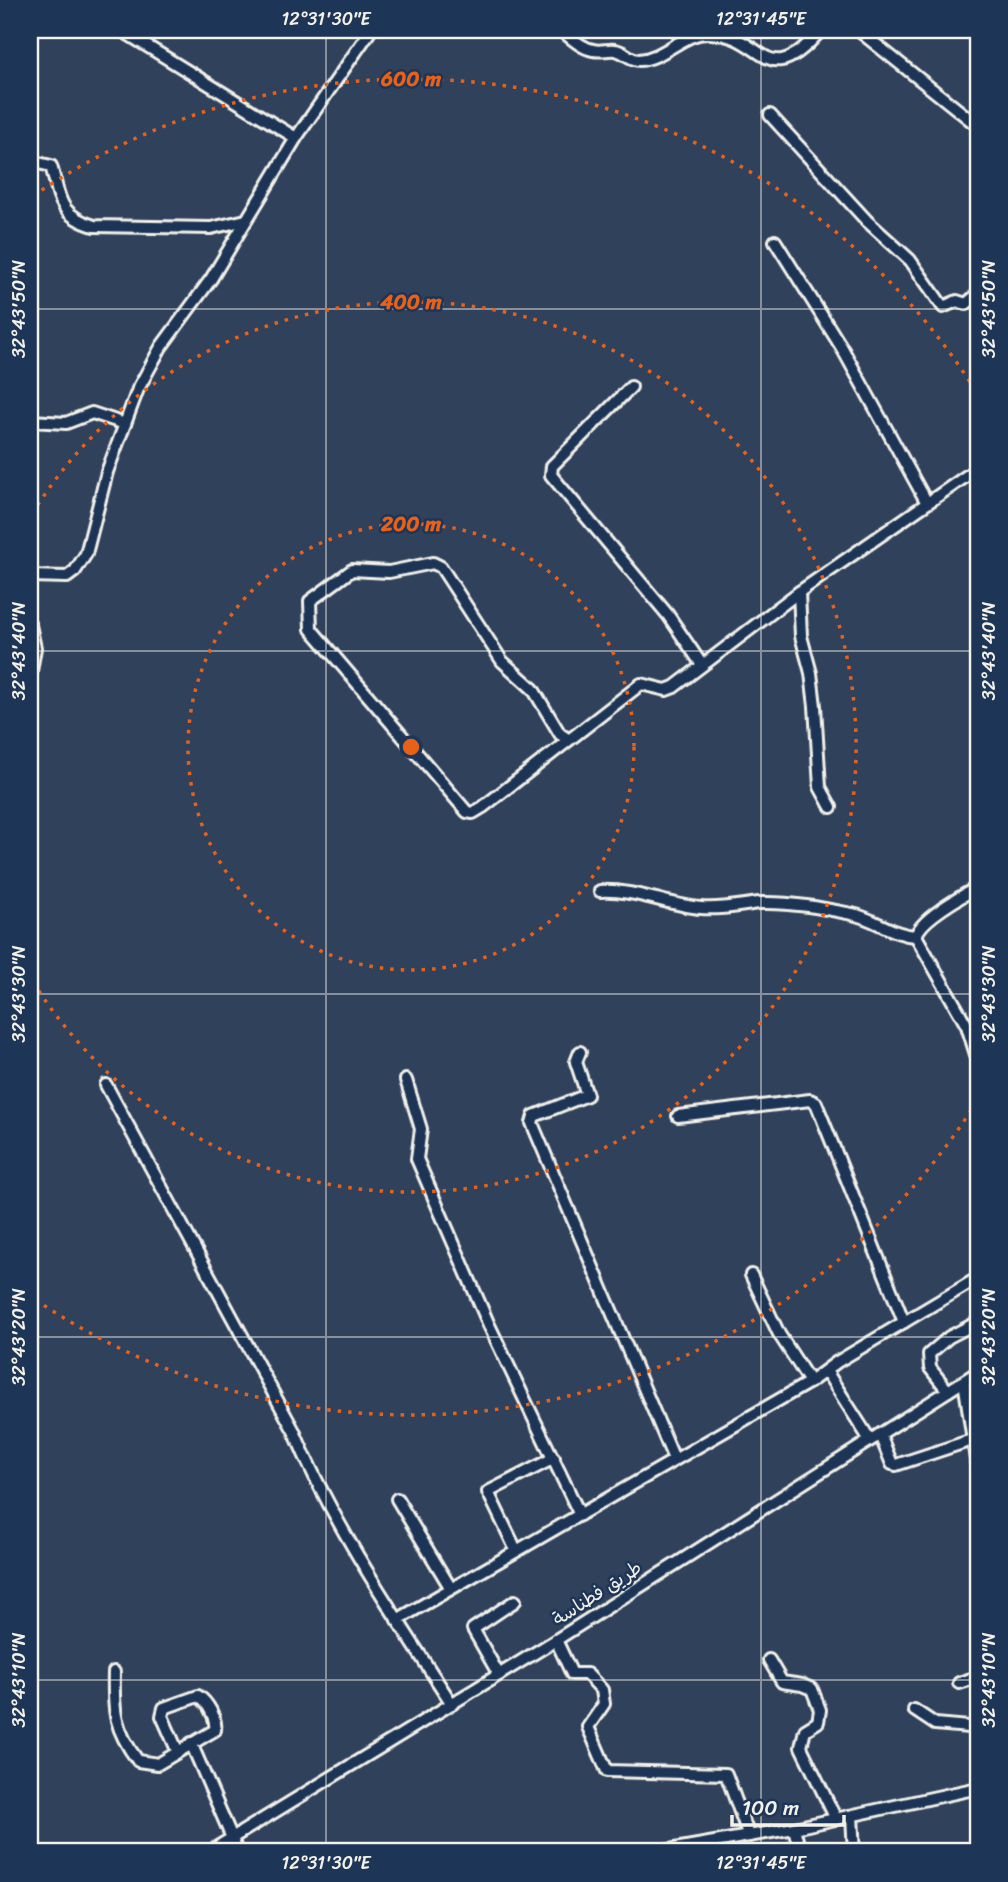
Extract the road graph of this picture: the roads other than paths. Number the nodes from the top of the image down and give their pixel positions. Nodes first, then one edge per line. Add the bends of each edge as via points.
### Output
1 (121, 30) edge
2 (371, 30) edge
3 (561, 30) edge
4 (821, 30) edge
5 (858, 30) edge
6 (770, 115) dead end
7 (978, 126) edge
8 (296, 138) junction
9 (30, 161) edge
10 (246, 220) junction
11 (775, 241) dead end
12 (978, 294) edge
13 (631, 387) dead end
14 (30, 421) edge
15 (125, 424) junction
16 (978, 468) edge
17 (927, 503) junction
18 (33, 578) edge
19 (799, 592) junction
20 (30, 625) edge
21 (702, 665) junction
22 (30, 677) edge
23 (569, 740) junction
24 (831, 807) dead end
25 (978, 887) edge
26 (600, 891) dead end
27 (916, 936) junction
28 (580, 1052) dead end
29 (978, 1061) edge
30 (406, 1080) dead end
31 (106, 1085) dead end
32 (678, 1116) dead end
33 (751, 1275) dead end
34 (978, 1278) edge
35 (904, 1322) junction
36 (978, 1322) edge
37 (826, 1371) junction
38 (978, 1372) edge
39 (964, 1381) junction
40 (810, 1382) junction
41 (948, 1391) junction
42 (875, 1438) junction
43 (972, 1440) junction
44 (554, 1458) junction
45 (674, 1459) junction
46 (978, 1473) edge
47 (397, 1499) dead end
48 (580, 1514) junction
49 (516, 1550) junction
50 (450, 1587) junction
51 (515, 1601) dead end
52 (397, 1620) junction
53 (556, 1640) junction
54 (769, 1660) dead end
55 (114, 1672) dead end
56 (499, 1675) junction
57 (978, 1677) edge
58 (959, 1684) dead end
59 (452, 1704) junction
60 (914, 1710) dead end
61 (978, 1735) edge
62 (191, 1742) junction
63 (177, 1751) junction
64 (978, 1788) edge
65 (852, 1816) junction
66 (836, 1819) junction
67 (794, 1828) junction
68 (749, 1836) junction
69 (232, 1838) junction
70 (717, 1847) edge
71 (209, 1852) edge
72 (237, 1852) edge
73 (657, 1852) edge
74 (800, 1852) edge
75 (854, 1852) edge

1 - 8 street
2 - 8 street
3 - 4 street via 587,48 614,50 640,60 692,35 709,33 780,61 798,54
5 - 7 street
6 - 12 street via 867,221 910,260 943,307 957,301 966,304
8 - 10 street
9 - 10 street via 51,166 59,202 83,223 211,229
10 - 15 street via 211,279 161,347
11 - 17 street via 842,348
13 - 21 street via 552,466 551,475 668,615
14 - 15 street via 65,423 92,413
15 - 18 street via 81,563 67,577
16 - 17 street
17 - 19 street
19 - 21 street
19 - 24 street via 801,636 815,706 820,787
20 - 22 street via 34,649
21 - 23 street via 670,689 641,684
23 - 23 street via 560,734 533,689 502,661 441,567 433,563 405,572 352,570 310,601 311,629 469,813
25 - 27 street via 932,918
26 - 27 street via 618,890 702,908 761,903 812,907 865,916 899,935
27 - 29 street via 967,1026
28 - 45 street via 576,1059 587,1095 534,1116 533,1123
30 - 44 street via 421,1129 417,1159 489,1325
31 - 52 street via 294,1431 306,1463
32 - 35 street via 810,1100 816,1103
33 - 40 street via 779,1334
34 - 35 street
35 - 37 street
36 - 41 street via 929,1354 930,1368
37 - 40 street
37 - 42 street
38 - 39 street, طريق فطناسة
39 - 41 street, طريق فطناسة
39 - 43 street
40 - 45 street
41 - 42 street, طريق فطناسة
42 - 43 street via 896,1465
42 - 53 street, طريق فطناسة
43 - 46 street
44 - 48 street
44 - 49 street via 488,1492
45 - 48 street
47 - 50 street
48 - 49 street
49 - 50 street
50 - 52 street
51 - 56 street via 473,1629
52 - 59 street
53 - 56 street, طريق فطناسة
53 - 68 street via 572,1674 587,1674 602,1690 604,1704 588,1727 607,1771 726,1774
54 - 66 street via 782,1682 813,1689 820,1710 818,1722 805,1730 801,1747
55 - 63 street via 117,1726 138,1761 158,1764
56 - 59 street, طريق فطناسة
57 - 58 street
59 - 69 street, طريق فطناسة
60 - 61 street via 935,1724 969,1727
62 - 63 street
62 - 63 street via 216,1726 198,1696 162,1712
62 - 69 street
64 - 65 street
65 - 66 street
65 - 75 street
66 - 67 street
67 - 68 street
67 - 74 street
68 - 70 street
69 - 71 street, طريق فطناسة
69 - 72 street
70 - 73 street

